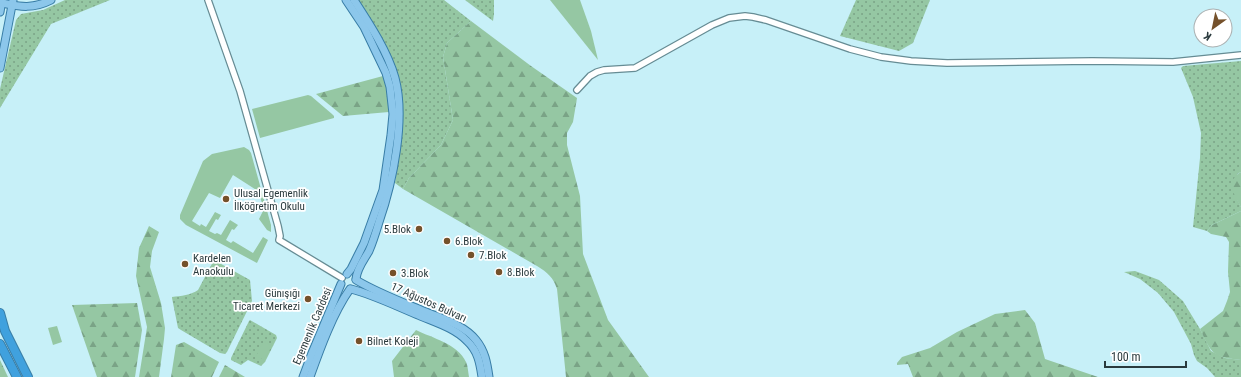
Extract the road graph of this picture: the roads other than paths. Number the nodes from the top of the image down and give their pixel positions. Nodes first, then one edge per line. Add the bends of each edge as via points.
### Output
1 (52, 0) edge
2 (208, 0) edge
3 (346, 0) edge
4 (354, 0) edge
5 (2, 1) edge
6 (13, 3) edge
7 (0, 12) edge
8 (1241, 55) edge
9 (0, 68) edge
10 (577, 90) dead end
11 (344, 279) junction
12 (356, 279) junction
13 (351, 289) junction
14 (0, 313) edge
15 (0, 344) edge
16 (16, 377) edge
17 (28, 377) edge
18 (303, 377) edge
19 (310, 377) edge
20 (482, 377) edge
21 (488, 377) edge

1 - 6 main road via 33,7
2 - 11 street via 244,102 278,226 279,240
3 - 11 main road, Egemenlik Caddesi via 364,27 386,73 393,114 383,190 364,243
4 - 12 main road, Egemenlik Caddesi via 373,30 393,72 399,111 388,196 372,244
5 - 6 main road
5 - 7 main road
6 - 9 main road
8 - 10 street via 1173,62 911,61 850,49 753,17 737,16 712,25 635,68 597,72
11 - 12 main road via 354,275
11 - 13 main road, Egemenlik Caddesi via 344,288
11 - 18 main road, Egemenlik Caddesi
12 - 13 main road, Egemenlik Caddesi via 356,286
12 - 21 main road, 17 Ağustos Bulvarı via 372,289 466,330 484,353
13 - 19 main road, Egemenlik Caddesi via 337,311
13 - 20 main road, 17 Ağustos Bulvarı via 461,335 475,350 480,360
14 - 17 highway
15 - 16 highway

